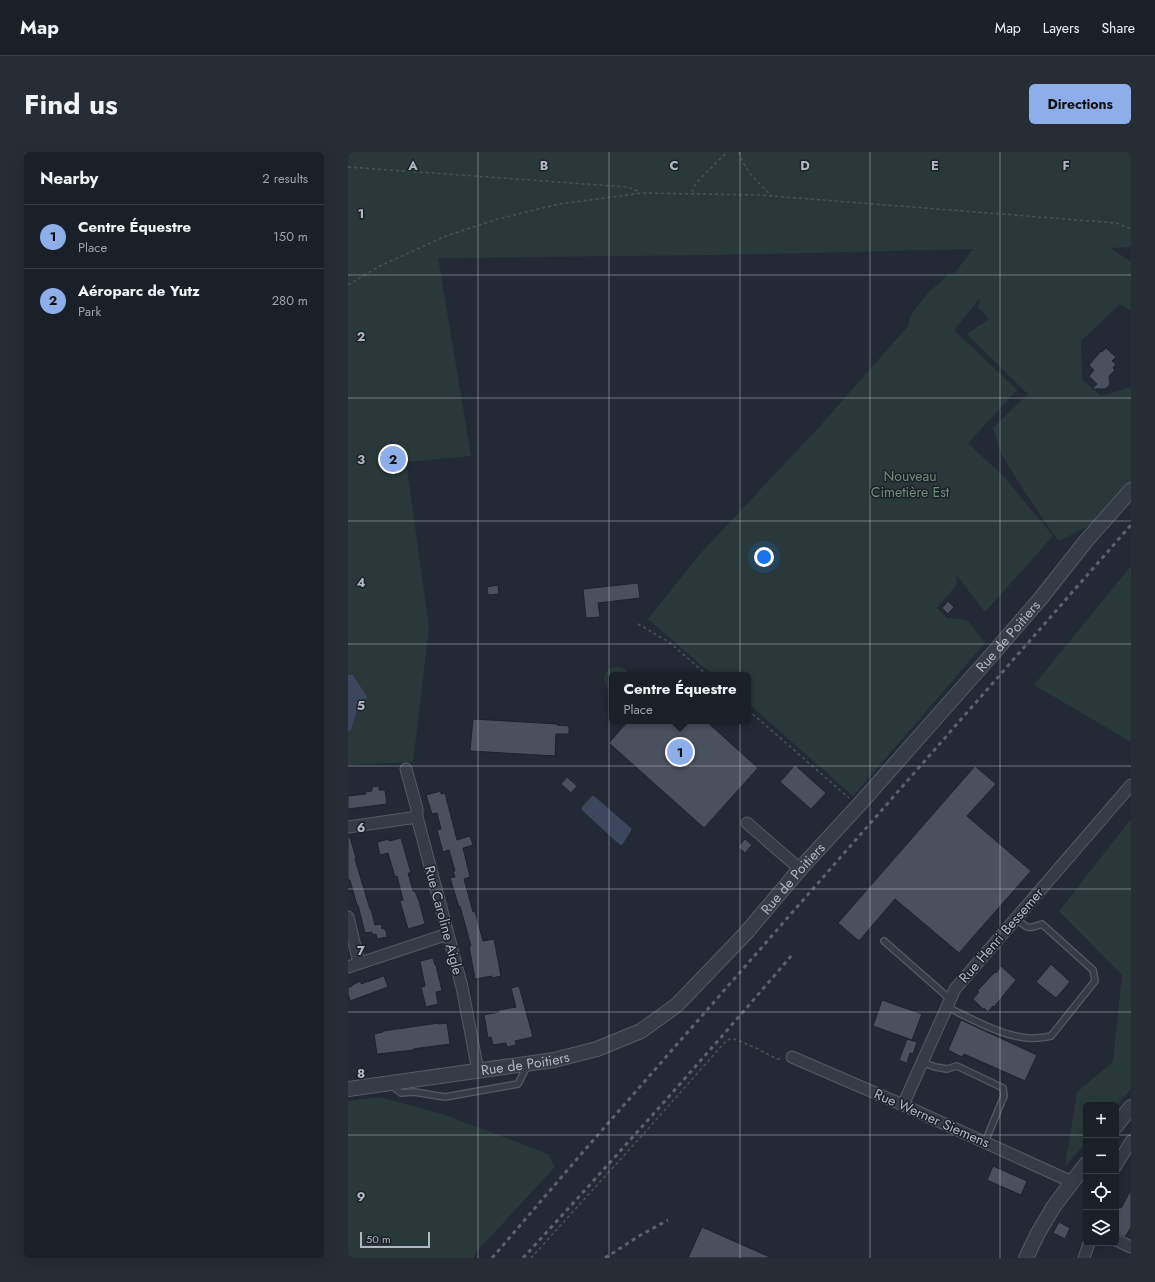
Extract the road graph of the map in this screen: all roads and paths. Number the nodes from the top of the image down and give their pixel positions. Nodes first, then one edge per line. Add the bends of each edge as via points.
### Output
1 (727, 152) edge
2 (739, 152) edge
3 (348, 167) edge
4 (642, 193) junction
5 (692, 193) junction
6 (772, 196) junction
7 (1131, 229) edge
8 (348, 285) edge
9 (1131, 490) edge
10 (638, 624) dead end
11 (704, 672) edge
12 (751, 713) edge
13 (406, 769) dead end
14 (1131, 785) edge
15 (858, 806) junction
16 (417, 817) junction
17 (747, 823) dead end
18 (348, 827) edge
19 (800, 869) junction
20 (348, 917) edge
21 (1016, 918) junction
22 (448, 934) junction
23 (884, 941) dead end
24 (359, 963) junction
25 (348, 967) edge
26 (948, 1003) junction
27 (792, 1057) joint
28 (922, 1062) junction
29 (528, 1064) junction
30 (478, 1071) junction
31 (389, 1084) junction
32 (348, 1089) edge
33 (903, 1105) junction
34 (1131, 1106) edge
35 (1119, 1122) edge
36 (1131, 1141) edge
37 (984, 1142) junction
38 (1119, 1161) edge
39 (1083, 1168) edge
40 (1072, 1182) junction
41 (1119, 1241) edge
42 (1088, 1246) edge
43 (1131, 1246) edge
44 (531, 1258) edge
45 (1026, 1258) edge
46 (1084, 1258) edge

1 - 5 path via 699,179
2 - 6 path via 752,176
3 - 4 path via 628,187
4 - 5 path
4 - 8 path via 559,204 498,219 446,236 380,266
5 - 6 path
6 - 7 path via 1116,223
9 - 15 street, Rue de Poitiers via 996,650
10 - 11 path via 669,642
12 - 15 path
13 - 16 street, Rue Caroline Aigle
14 - 21 street, Rue Henri Bessemer
15 - 19 street, Rue de Poitiers
16 - 18 street
16 - 22 street, Rue Caroline Aigle
17 - 19 street
19 - 29 street, Rue de Poitiers via 746,932 677,1005 641,1030 597,1049
20 - 24 street
21 - 26 street, Rue Henri Bessemer via 955,989
21 - 26 lane via 1026,928 1042,924 1093,970 1095,981 1052,1036 1016,1036 985,1025
22 - 24 street
22 - 30 street, Rue Caroline Aigle via 462,987
23 - 26 lane
24 - 25 street
26 - 28 street, Rue Henri Bessemer
27 - 33 street, Rue Werner Siemens
27 - 44 path via 777,1059 732,1038 726,1041
28 - 33 street, Rue Henri Bessemer
28 - 37 lane via 947,1070 957,1066 1003,1088 1004,1096
29 - 30 street, Rue de Poitiers
29 - 31 lane via 518,1084 445,1097 414,1092 401,1093
30 - 31 street, Rue de Poitiers
31 - 32 street, Rue de Poitiers
33 - 37 street, Rue Werner Siemens
34 - 35 street
36 - 38 street
37 - 40 street, Rue Werner Siemens
39 - 40 street
40 - 45 street via 1054,1206
41 - 43 street
42 - 46 street

